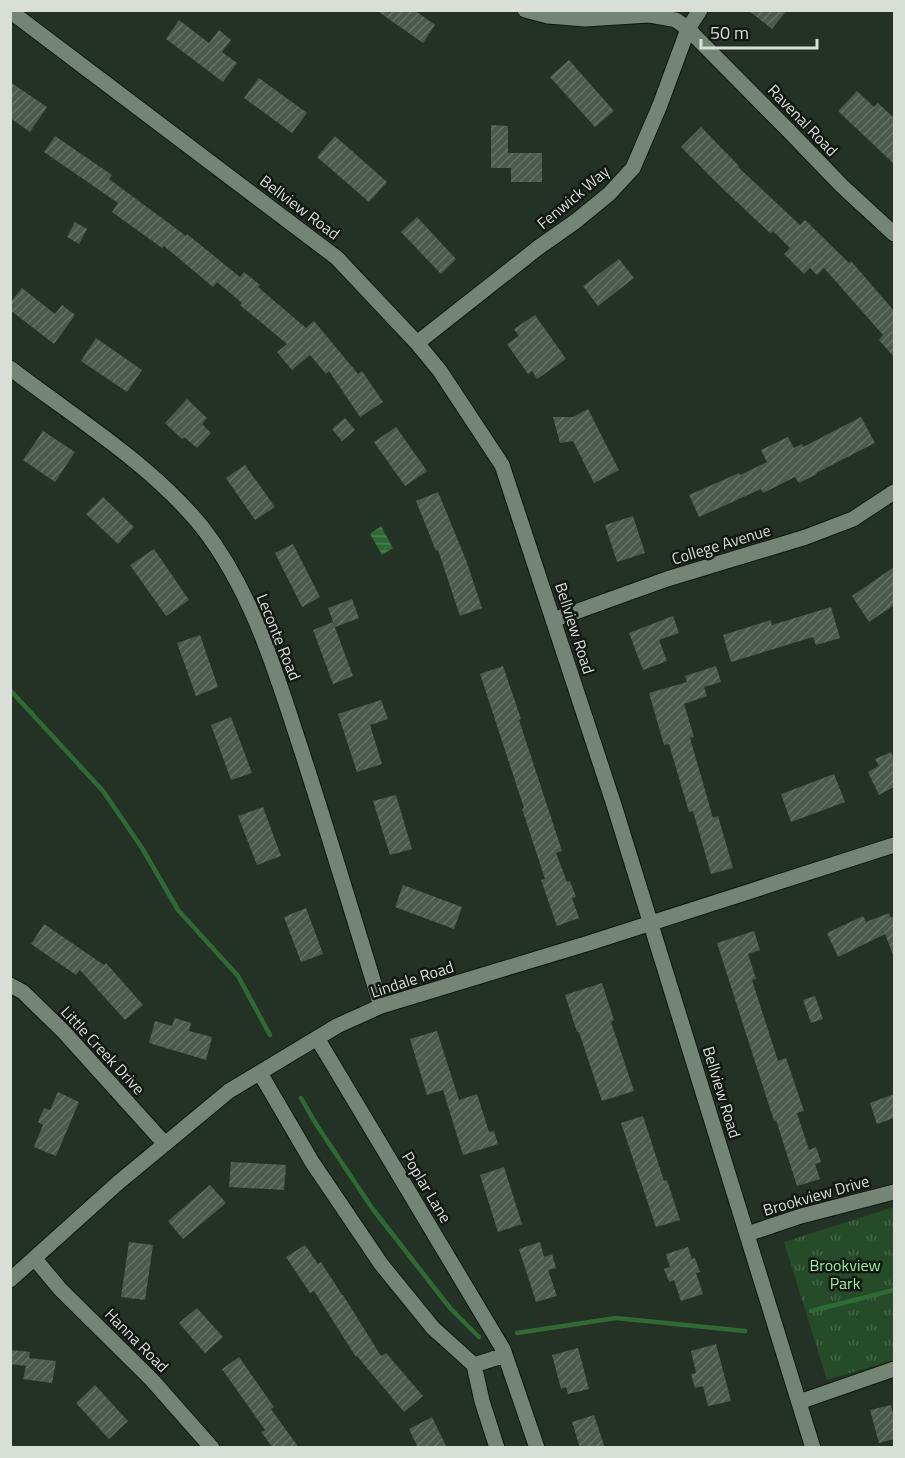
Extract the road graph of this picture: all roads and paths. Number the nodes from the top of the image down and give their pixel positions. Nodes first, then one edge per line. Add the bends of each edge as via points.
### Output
1 (525, 10) edge
2 (700, 10) edge
3 (10, 11) edge
4 (688, 29) junction
5 (894, 234) edge
6 (417, 343) junction
7 (10, 368) edge
8 (894, 492) edge
9 (553, 620) junction
10 (894, 845) edge
11 (651, 924) junction
12 (10, 985) edge
13 (381, 1006) junction
14 (317, 1038) junction
15 (260, 1072) junction
16 (165, 1144) junction
17 (894, 1192) edge
18 (747, 1234) junction
19 (35, 1259) junction
20 (10, 1280) edge
21 (505, 1354) junction
22 (474, 1365) junction
23 (894, 1369) edge
24 (799, 1402) junction
25 (212, 1448) edge
26 (497, 1448) edge
27 (537, 1448) edge
28 (813, 1448) edge

1 - 4 street via 585,19 649,15 676,20
2 - 4 street, Fenwick Way
3 - 6 street, Bellview Road via 338,258
4 - 5 street, Ravenal Road
4 - 6 street, Fenwick Way via 633,168 576,221
6 - 9 street, Bellview Road via 502,465
7 - 13 street, Leconte Road via 166,488 202,528 232,574 257,623 276,674
8 - 9 street, College Avenue via 852,519 815,534 667,579
9 - 11 street, Bellview Road
10 - 11 street, Lindale Road
11 - 13 street, Lindale Road
11 - 18 street, Bellview Road
12 - 16 street, Little Creek Drive via 23,992 64,1032
13 - 14 street, Lindale Road
14 - 15 street, Lindale Road
14 - 21 street, Poplar Lane
15 - 16 street, Lindale Road via 229,1091
15 - 22 street via 312,1162 381,1264 433,1328
16 - 19 street, Lindale Road
17 - 18 street, Brookview Drive
18 - 24 street, Bellview Road
19 - 20 street, Lindale Road
19 - 25 street, Hanna Road
21 - 22 street
21 - 27 street, Poplar Lane
22 - 26 street
23 - 24 street
24 - 28 street, Bellview Road

